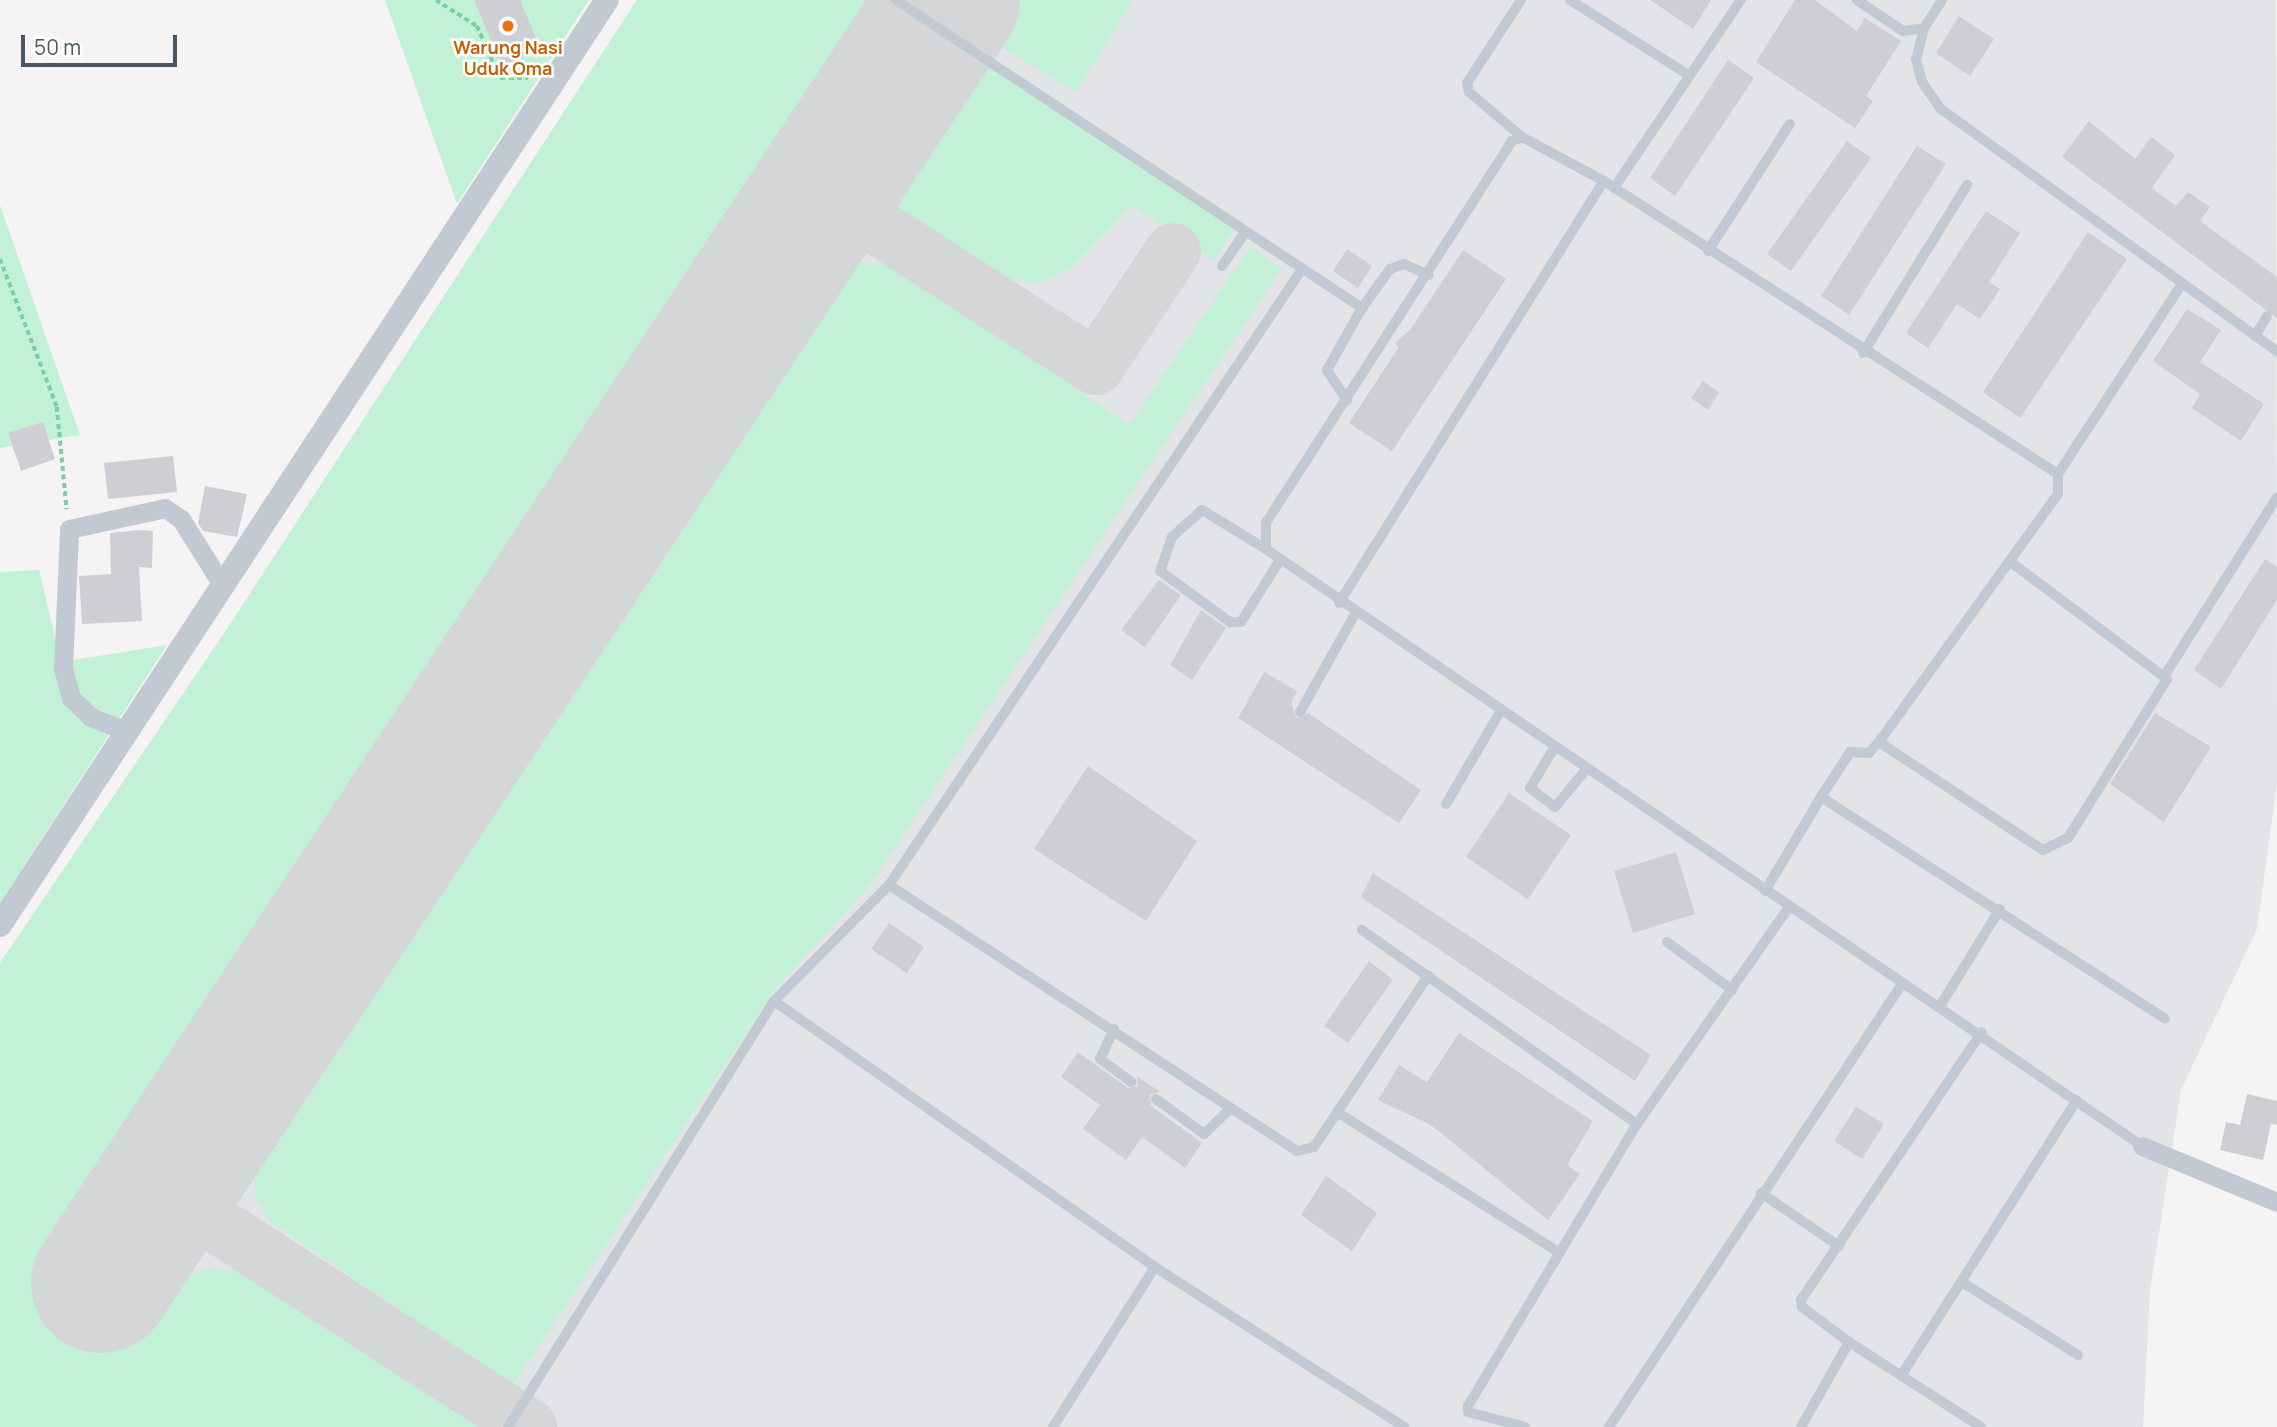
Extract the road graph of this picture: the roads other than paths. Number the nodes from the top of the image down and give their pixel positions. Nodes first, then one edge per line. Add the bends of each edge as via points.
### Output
1 (607, 0) edge
2 (896, 0) edge
3 (1521, 0) edge
4 (1570, 0) edge
5 (1741, 0) edge
6 (1857, 0) edge
7 (1942, 0) edge
8 (1924, 28) junction
9 (1690, 76) junction
10 (1790, 124) dead end
11 (1522, 137) junction
12 (1604, 181) junction
13 (1967, 185) dead end
14 (1614, 188) junction
15 (1246, 230) junction
16 (1708, 251) junction
17 (1222, 266) dead end
18 (1302, 269) junction
19 (1429, 275) junction
20 (2182, 285) junction
21 (1362, 308) junction
22 (2267, 316) dead end
23 (2255, 336) junction
24 (2277, 351) edge
25 (1863, 353) junction
26 (1347, 400) junction
27 (2058, 474) junction
28 (2277, 497) edge
29 (1266, 549) junction
30 (2009, 561) junction
31 (1278, 563) junction
32 (221, 583) junction
33 (1339, 603) junction
34 (1355, 614) junction
35 (2165, 676) junction
36 (1300, 712) dead end
37 (1500, 712) junction
38 (127, 731) junction
39 (1879, 742) junction
40 (1553, 750) junction
41 (1585, 771) junction
42 (1821, 797) junction
43 (1447, 804) dead end
44 (889, 886) junction
45 (1765, 891) junction
46 (1789, 907) junction
47 (2000, 909) junction
48 (0, 925) edge
49 (1363, 930) dead end
50 (1667, 942) dead end
51 (1428, 976) junction
52 (1902, 984) junction
53 (1732, 990) junction
54 (774, 1001) junction
55 (1940, 1006) junction
56 (2165, 1018) dead end
57 (1114, 1029) junction
58 (1982, 1032) junction
59 (1132, 1082) dead end
60 (1156, 1099) dead end
61 (2077, 1100) junction
62 (1231, 1108) junction
63 (1337, 1112) junction
64 (1637, 1124) junction
65 (2142, 1146) joint
66 (1761, 1193) junction
67 (2277, 1202) edge
68 (1839, 1246) junction
69 (1557, 1251) junction
70 (1155, 1267) junction
71 (1962, 1282) junction
72 (1849, 1342) junction
73 (2078, 1355) dead end
74 (1901, 1376) junction
75 (508, 1427) edge
76 (1053, 1427) edge
77 (1404, 1427) edge
78 (1525, 1427) edge
79 (1609, 1427) edge
80 (1801, 1427) edge
81 (1981, 1427) edge

1 - 32 street
2 - 15 lane
3 - 11 lane via 1467,83 1469,92
4 - 9 lane
5 - 9 lane
6 - 8 lane via 1903,31
7 - 8 lane
8 - 20 lane via 1916,59 1922,82 1941,109
9 - 14 lane
10 - 16 lane
11 - 12 lane
11 - 19 lane via 1512,141
12 - 14 lane
12 - 33 lane
13 - 25 lane
14 - 16 lane
15 - 17 lane
15 - 18 lane
16 - 25 lane
18 - 21 lane
18 - 44 lane
19 - 21 lane via 1404,264 1390,269
19 - 26 lane
20 - 23 lane
20 - 27 lane
21 - 26 lane via 1327,370
22 - 23 lane
23 - 24 lane
25 - 27 lane
26 - 29 lane via 1266,522
27 - 30 lane via 2058,494
28 - 35 lane
29 - 31 lane
29 - 31 lane via 1202,510 1172,537 1160,571 1230,622 1241,622
30 - 35 lane
30 - 39 lane
31 - 33 lane
32 - 38 street
32 - 38 street via 181,519 165,508 69,529 63,669 71,698 91,716
33 - 34 lane
34 - 36 lane
34 - 37 lane
35 - 39 lane via 2167,688 2076,826 2043,850
37 - 40 lane
37 - 43 lane
38 - 48 street
39 - 42 lane via 1868,753 1850,752
40 - 41 lane
40 - 41 lane via 1530,788 1555,807
41 - 45 lane
42 - 45 lane
42 - 47 lane
44 - 54 lane
44 - 57 lane
45 - 46 lane
46 - 52 lane
46 - 53 lane
47 - 55 lane
47 - 56 lane
49 - 51 lane
50 - 53 lane
51 - 63 lane
51 - 64 lane
52 - 55 lane
52 - 66 lane
53 - 64 lane
54 - 70 lane
54 - 75 lane
55 - 58 lane
57 - 59 lane via 1100,1059
57 - 62 lane
58 - 61 lane
58 - 68 lane
60 - 62 lane via 1204,1134
61 - 65 lane
61 - 71 lane
62 - 63 lane via 1297,1151 1314,1147
63 - 69 lane
64 - 69 lane
65 - 67 street
66 - 68 lane
66 - 79 lane
68 - 72 lane via 1801,1307
69 - 78 lane via 1468,1406 1468,1412
70 - 76 lane
70 - 77 lane
71 - 73 lane
71 - 74 lane
72 - 74 lane
72 - 80 lane
74 - 81 lane

